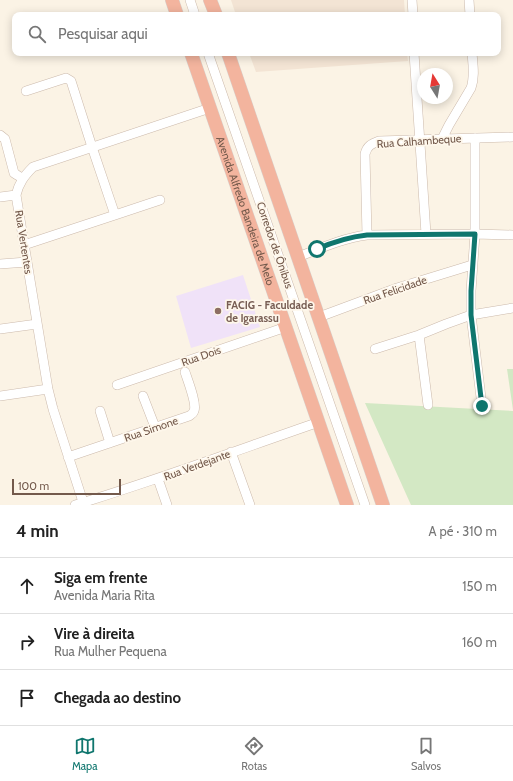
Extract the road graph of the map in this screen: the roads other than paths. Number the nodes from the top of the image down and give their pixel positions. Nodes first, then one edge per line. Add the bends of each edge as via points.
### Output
1 (172, 0) edge
2 (190, 0) edge
3 (210, 0) edge
4 (412, 0) edge
5 (469, 0) edge
6 (176, 12) edge
7 (194, 12) edge
8 (215, 12) edge
9 (413, 12) edge
10 (470, 12) edge
11 (192, 56) edge
12 (209, 56) edge
13 (229, 56) edge
14 (414, 56) edge
15 (472, 56) edge
16 (26, 91) dead end
17 (210, 108) junction
18 (0, 135) edge
19 (513, 137) edge
20 (475, 138) junction
21 (442, 139) junction
22 (420, 141) junction
23 (92, 147) junction
24 (22, 178) junction
25 (16, 196) junction
26 (0, 197) edge
27 (160, 200) dead end
28 (115, 215) junction
29 (426, 234) junction
30 (475, 234) junction
31 (367, 235) junction
32 (513, 235) edge
33 (24, 245) junction
34 (298, 257) junction
35 (27, 262) junction
36 (0, 264) edge
37 (472, 265) junction
38 (513, 308) edge
39 (471, 315) junction
40 (319, 317) junction
41 (37, 324) junction
42 (286, 327) junction
43 (0, 329) edge
44 (419, 335) junction
45 (375, 349) dead end
46 (185, 372) dead end
47 (117, 385) dead end
48 (48, 389) junction
49 (0, 396) edge
50 (143, 396) dead end
51 (428, 405) dead end
52 (482, 406) dead end
53 (100, 411) dead end
54 (319, 422) junction
55 (155, 428) junction
56 (110, 443) junction
57 (231, 452) junction
58 (68, 456) junction
59 (158, 479) junction
60 (80, 504) edge
61 (167, 505) edge
62 (250, 505) edge
63 (347, 505) edge
64 (365, 505) edge
65 (383, 505) edge

1 - 6 highway
2 - 7 street
3 - 8 highway
4 - 9 street
5 - 10 street
11 - 17 highway, Avenida Alfredo Bandeira de Melo
12 - 64 street, Corredor de Ônibus
13 - 34 highway
14 - 22 street
15 - 21 street via 471,88
16 - 23 street via 69,79
17 - 23 street
17 - 42 highway, Avenida Alfredo Bandeira de Melo
18 - 24 street via 5,140 14,173
19 - 20 street, Rua Calhambeque
20 - 21 street, Rua Calhambeque
20 - 30 street
21 - 22 street, Rua Calhambeque
22 - 29 street
22 - 31 street, Rua Calhambeque via 379,142 366,149
23 - 24 street via 33,167
23 - 28 street
24 - 25 street, Rua Vertentes
25 - 26 street
25 - 33 street, Rua Vertentes
27 - 28 street
28 - 33 street
29 - 30 street
29 - 31 street
30 - 32 street
30 - 37 street
31 - 34 street via 355,236
33 - 35 street, Rua Vertentes
34 - 40 highway
35 - 36 street
35 - 41 street, Rua Vertentes
37 - 39 street
37 - 40 street, Rua Felicidade via 397,288
38 - 39 street
39 - 44 street
39 - 52 street
40 - 65 highway
41 - 43 street
41 - 48 street, Rua Vertentes
42 - 47 street, Rua Dois
42 - 54 highway, Avenida Alfredo Bandeira de Melo
44 - 45 street
44 - 51 street
46 - 55 street, Rua Simone via 194,403 193,414
48 - 49 street
48 - 58 street, Rua Vertentes
50 - 55 street
53 - 56 street
54 - 57 street, Rua Verdejante
54 - 63 highway, Avenida Alfredo Bandeira de Melo
55 - 56 street, Rua Simone
56 - 58 street, Rua Simone
57 - 59 street, Rua Verdejante
57 - 62 street
58 - 60 street, Rua Vertentes
59 - 60 street, Rua Verdejante
59 - 61 street

